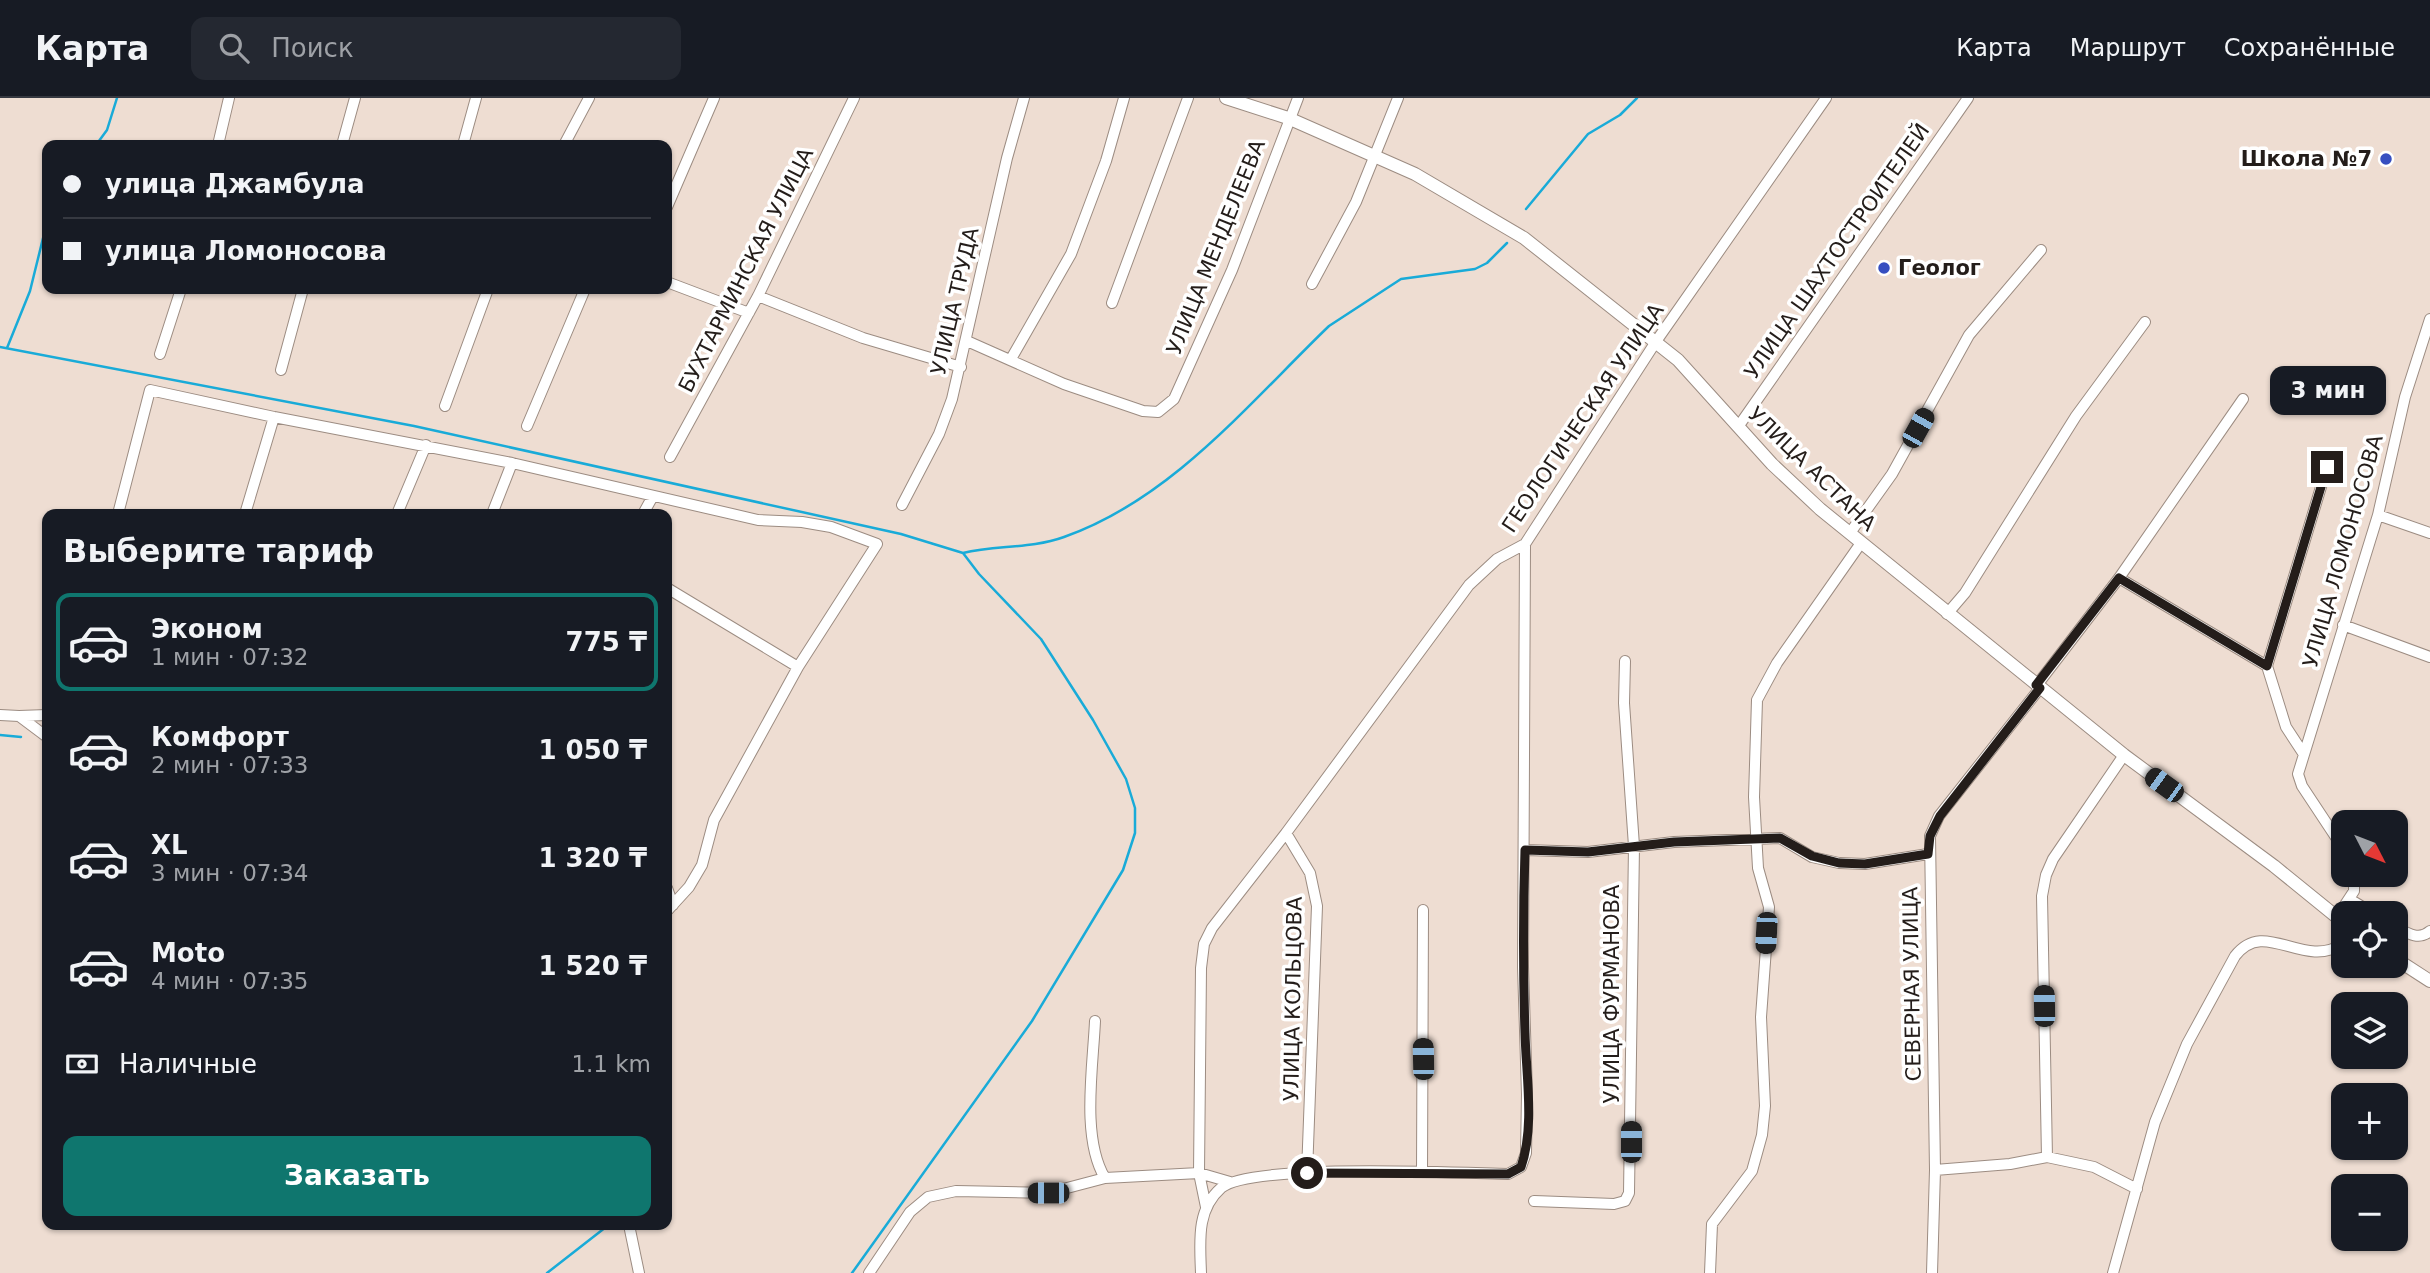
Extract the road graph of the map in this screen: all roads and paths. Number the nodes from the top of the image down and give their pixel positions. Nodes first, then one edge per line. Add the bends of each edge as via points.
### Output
1 (229, 98) edge
2 (355, 98) edge
3 (476, 98) edge
4 (589, 98) edge
5 (714, 98) edge
6 (854, 98) edge
7 (1024, 98) edge
8 (1124, 98) edge
9 (1188, 98) edge
10 (1226, 98) edge
11 (1298, 98) edge
12 (1398, 98) edge
13 (1826, 98) edge
14 (1968, 98) edge
15 (1288, 118) junction
16 (219, 140) edge
17 (343, 140) edge
18 (464, 140) edge
19 (567, 140) edge
20 (1374, 155) junction
21 (672, 195) edge
22 (2040, 250) dead end
23 (672, 284) edge
24 (1312, 284) dead end
25 (179, 294) edge
26 (302, 294) edge
27 (486, 294) edge
28 (583, 294) edge
29 (758, 296) junction
30 (1112, 303) dead end
31 (749, 313) junction
32 (2430, 320) edge
33 (2145, 322) dead end
34 (1657, 340) junction
35 (967, 341) junction
36 (160, 354) dead end
37 (1011, 359) junction
38 (961, 367) junction
39 (281, 370) dead end
40 (2243, 399) dead end
41 (445, 406) dead end
42 (274, 417) junction
43 (527, 426) dead end
44 (1738, 427) junction
45 (426, 445) junction
46 (670, 457) dead end
47 (512, 463) junction
48 (2327, 467) dead end
49 (653, 496) junction
50 (902, 505) dead end
51 (119, 509) edge
52 (246, 509) edge
53 (399, 509) edge
54 (494, 509) edge
55 (646, 509) edge
56 (2378, 516) junction
57 (1850, 533) junction
58 (2430, 533) edge
59 (1861, 543) junction
60 (1525, 544) junction
61 (2119, 578) junction
62 (672, 590) edge
63 (1947, 614) junction
64 (2343, 625) junction
65 (2430, 657) edge
66 (1625, 661) dead end
67 (2267, 666) junction
68 (798, 667) junction
69 (2038, 687) junction
70 (0, 715) edge
71 (42, 715) edge
72 (19, 716) junction
73 (42, 733) edge
74 (2303, 752) junction
75 (2124, 755) junction
76 (2331, 830) edge
77 (1286, 833) junction
78 (1756, 841) junction
79 (1634, 846) junction
80 (1525, 850) junction
81 (1928, 854) junction
82 (2354, 887) edge
83 (2351, 900) edge
84 (672, 905) edge
85 (1423, 910) dead end
86 (2331, 912) edge
87 (2430, 931) edge
88 (2408, 933) edge
89 (2331, 950) edge
90 (2408, 967) edge
91 (2430, 981) edge
92 (1095, 1021) dead end
93 (2047, 1157) junction
94 (1935, 1170) junction
95 (1422, 1172) junction
96 (1199, 1173) junction
97 (1307, 1173) junction
98 (1105, 1178) junction
99 (1230, 1182) junction
100 (2137, 1189) junction
101 (1534, 1201) dead end
102 (1206, 1207) junction
103 (630, 1230) edge
104 (639, 1273) edge
105 (869, 1273) edge
106 (1201, 1273) edge
107 (1710, 1273) edge
108 (1932, 1273) edge
109 (2113, 1273) edge

1 - 16 street
2 - 17 street
3 - 18 street
4 - 19 street
5 - 21 street
6 - 29 street, БУХТАРМИНСКАЯ УЛИЦА
7 - 35 street, УЛИЦА ТРУДА
8 - 37 street via 1071,254
9 - 30 street
10 - 15 street, УЛИЦА АСТАНА
11 - 15 street, УЛИЦА МЕНДЕЛЕЕВА
12 - 20 street
13 - 34 street, ГЕОЛОГИЧЕСКАЯ УЛИЦА
14 - 44 street, УЛИЦА ШАХТОСТРОИТЕЛЕЙ
15 - 20 street, УЛИЦА АСТАНА
15 - 37 street, УЛИЦА МЕНДЕЛЕЕВА via 1232,270 1174,400 1165,408 1143,411 1064,384
20 - 24 street via 1356,202
20 - 34 street, УЛИЦА АСТАНА via 1515,232
22 - 57 street via 1969,335 1892,474
23 - 31 street
25 - 36 street
26 - 39 street
27 - 41 street
28 - 43 street
29 - 31 street, БУХТАРМИНСКАЯ УЛИЦА
29 - 38 street via 863,338
31 - 46 street, БУХТАРМИНСКАЯ УЛИЦА
32 - 56 street, УЛИЦА ЛОМОНОСОВА via 2405,397
33 - 63 street via 2076,416 1965,593
34 - 44 street, УЛИЦА АСТАНА via 1703,383
34 - 60 street, ГЕОЛОГИЧЕСКАЯ УЛИЦА
35 - 37 street
35 - 38 street, УЛИЦА ТРУДА
38 - 50 street, УЛИЦА ТРУДА via 940,434
40 - 61 street, СЕВЕРНАЯ УЛИЦА
42 - 45 street
42 - 51 street via 150,390
42 - 52 street
44 - 57 street, УЛИЦА АСТАНА
45 - 47 street
45 - 53 street
47 - 49 street
47 - 54 street
48 - 67 street, УЛИЦА ЛОМОНОСОВА
49 - 55 street
49 - 68 street via 758,520 831,527 877,544
56 - 58 street
56 - 64 street, УЛИЦА ЛОМОНОСОВА
57 - 59 street, УЛИЦА АСТАНА
59 - 63 street, УЛИЦА АСТАНА
59 - 78 street via 1770,674 1757,700
60 - 77 street, ГЕОЛОГИЧЕСКАЯ УЛИЦА via 1497,559 1469,585
60 - 80 street
61 - 67 street
61 - 69 street, СЕВЕРНАЯ УЛИЦА
62 - 68 street
63 - 69 street, УЛИЦА АСТАНА
64 - 65 street
64 - 74 street, УЛИЦА ЛОМОНОСОВА
66 - 79 street, УЛИЦА ФУРМАНОВА
67 - 74 street, УЛИЦА ЛОМОНОСОВА via 2286,727
68 - 84 street via 714,820 702,866
69 - 75 street, УЛИЦА АСТАНА
69 - 81 street, СЕВЕРНАЯ УЛИЦА via 1940,816 1930,836
70 - 72 street
71 - 72 street
72 - 73 street
74 - 76 street, УЛИЦА ЛОМОНОСОВА via 2298,774 2302,786
75 - 86 street, УЛИЦА АСТАНА
75 - 93 street via 2046,875 2042,896
77 - 96 street, ГЕОЛОГИЧЕСКАЯ УЛИЦА via 1204,944
77 - 97 street, УЛИЦА КОЛЬЦОВА via 1310,873 1317,906
78 - 79 street
78 - 81 street via 1780,838 1812,856 1839,863 1865,864
78 - 107 street via 1769,907 1761,1017 1762,1135 1752,1171 1712,1224
79 - 80 street via 1588,852
79 - 101 street, УЛИЦА ФУРМАНОВА via 1630,1170 1625,1201
80 - 95 street via 1526,1153 1521,1167 1508,1174
81 - 94 street, СЕВЕРНАЯ УЛИЦА
82 - 83 street
85 - 95 street
87 - 88 street via 2420,936
89 - 100 street via 2320,952 2254,940 2243,946 2187,1044 2155,1122
90 - 91 street
92 - 98 street via 1091,1121 1094,1154
93 - 94 street
93 - 100 street via 2094,1167
94 - 108 street, СЕВЕРНАЯ УЛИЦА
95 - 97 street
96 - 98 street
96 - 99 street
96 - 102 street
97 - 99 street
98 - 105 street via 1048,1193 956,1191 928,1197 910,1212
99 - 102 street
100 - 109 street
102 - 106 street via 1200,1229
103 - 104 street

